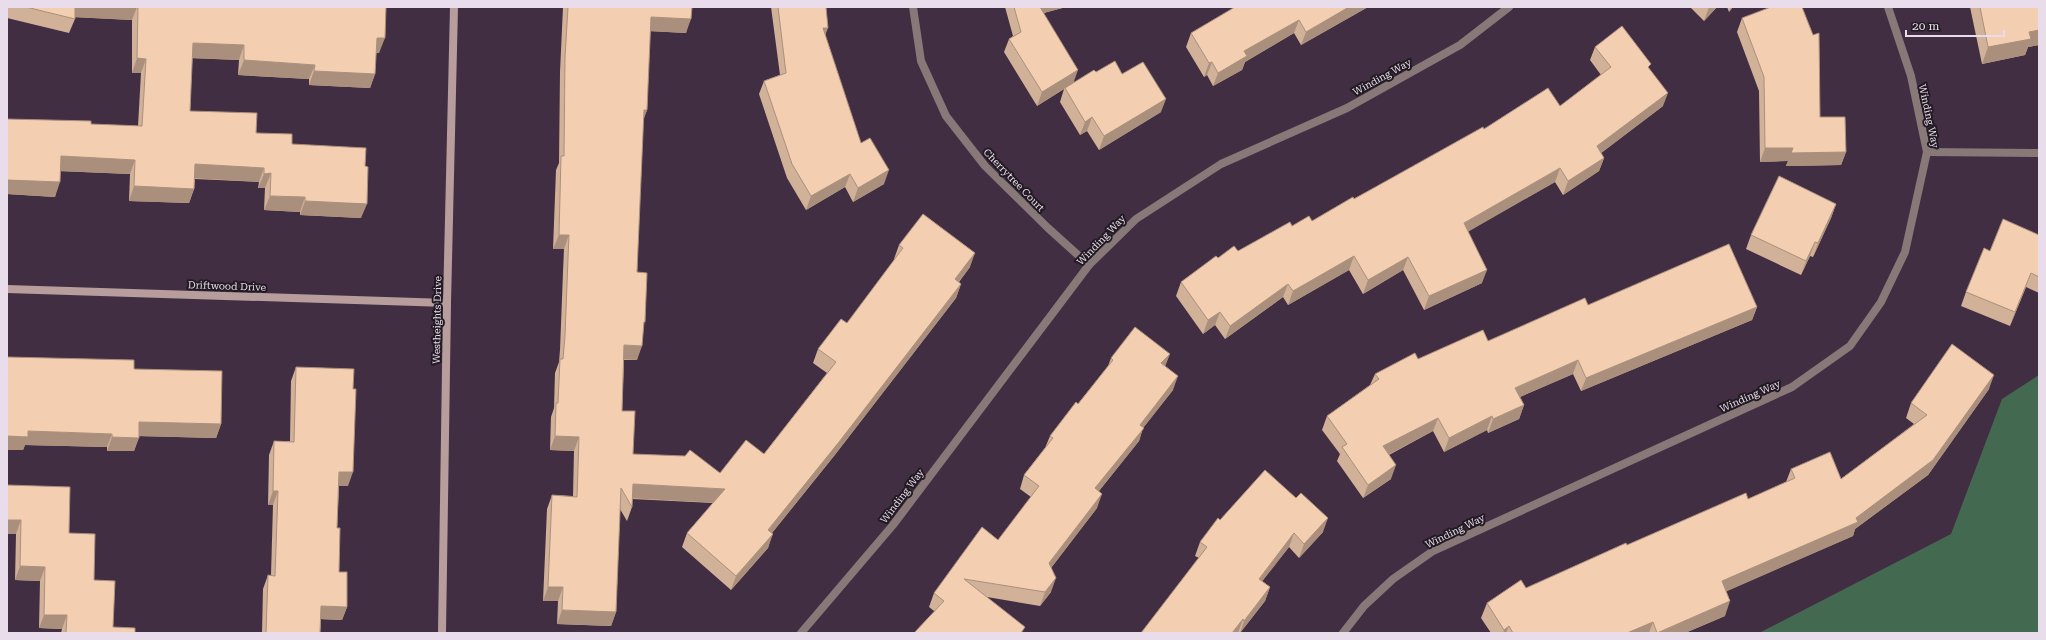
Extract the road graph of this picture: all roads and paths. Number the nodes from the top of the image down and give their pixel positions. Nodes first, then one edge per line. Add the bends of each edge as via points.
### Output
1 (454, 7) edge
2 (913, 7) edge
3 (1509, 7) edge
4 (1888, 7) edge
5 (1927, 152) junction
6 (2039, 152) edge
7 (1089, 265) junction
8 (7, 288) edge
9 (447, 303) junction
10 (442, 633) edge
11 (800, 633) edge
12 (1342, 633) edge

1 - 9 street, Westheights Drive
2 - 7 street, Cherrytree Court via 921,61 946,116 985,166
3 - 7 street, Winding Way via 1460,45 1360,101 1221,164 1136,219
4 - 5 street, Winding Way via 1911,76
5 - 6 street
5 - 12 street, Winding Way via 1905,252 1881,302 1850,346 1792,387 1433,551 1378,593
7 - 11 street, Winding Way via 893,525
8 - 9 street, Driftwood Drive
9 - 10 street, Westheights Drive

